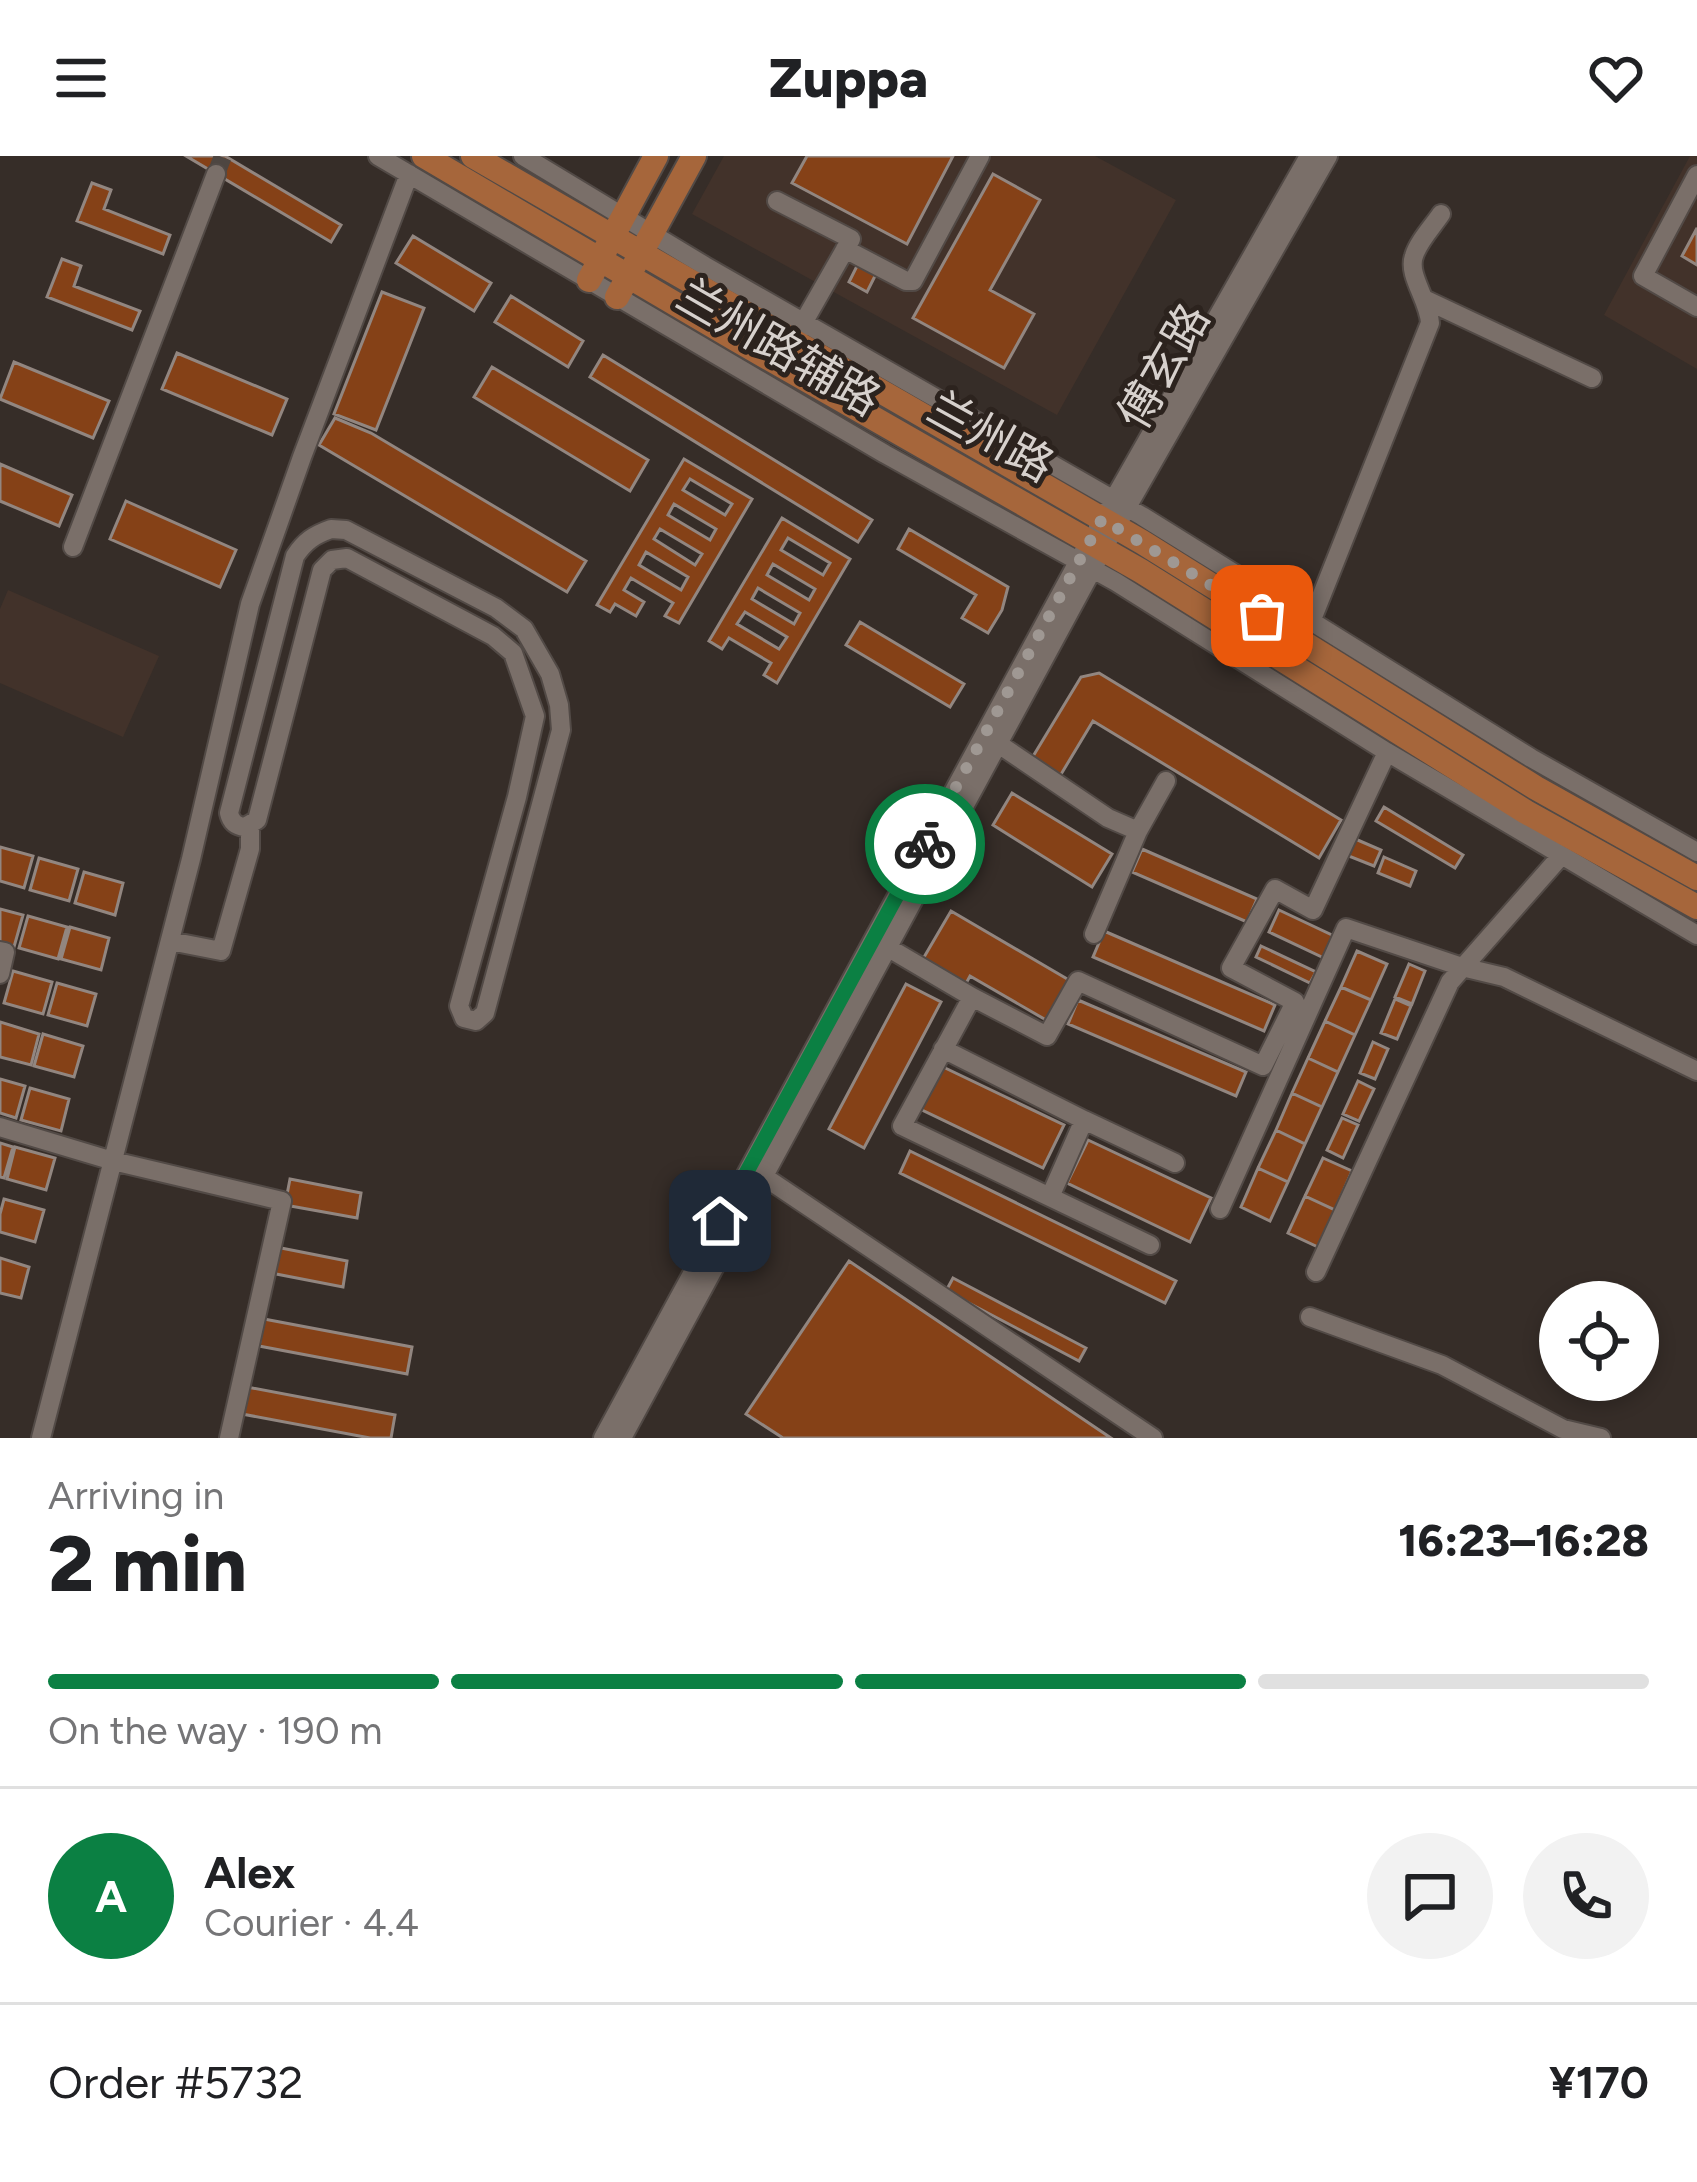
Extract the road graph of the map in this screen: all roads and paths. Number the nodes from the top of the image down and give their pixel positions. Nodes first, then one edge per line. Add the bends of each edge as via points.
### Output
1 (378, 156) edge
2 (473, 156) edge
3 (523, 156) edge
4 (656, 156) edge
5 (694, 156) edge
6 (980, 156) edge
7 (1310, 156) edge
8 (1328, 156) edge
9 (417, 165) edge
10 (216, 174) tunnel mouth
11 (1697, 175) edge
12 (777, 201) dead end
13 (1442, 214) dead end
14 (606, 248) junction
15 (845, 249) junction
16 (634, 265) junction
17 (1426, 300) junction
18 (1697, 307) edge
19 (799, 332) junction
20 (1592, 378) dead end
21 (1103, 534) junction
22 (73, 547) dead end
23 (1311, 622) junction
24 (998, 743) junction
25 (1387, 752) junction
26 (1166, 781) dead end
27 (517, 797) junction
28 (541, 805) junction
29 (250, 826) junction
30 (1138, 831) junction
31 (1697, 852) edge
32 (1560, 857) junction
33 (1697, 878) edge
34 (1697, 907) edge
35 (1094, 934) dead end
36 (1697, 935) edge
37 (170, 941) junction
38 (887, 947) junction
39 (0, 951) edge
40 (1462, 967) junction
41 (0, 974) edge
42 (971, 997) junction
43 (943, 1049) junction
44 (1697, 1071) edge
45 (1084, 1120) junction
46 (0, 1127) edge
47 (113, 1161) junction
48 (1175, 1163) dead end
49 (763, 1176) junction
50 (1050, 1197) junction
51 (1220, 1209) dead end
52 (1150, 1245) dead end
53 (1316, 1272) dead end
54 (1310, 1317) dead end
55 (1146, 1436) edge
56 (41, 1438) edge
57 (229, 1438) edge
58 (603, 1438) edge
59 (622, 1438) edge
60 (1600, 1438) edge

1 - 9 street
2 - 14 main road, 兰州路
3 - 14 street, 兰州路辅路
4 - 14 main road
5 - 16 main road
6 - 15 street via 913,280
7 - 21 street, 傅玄路
8 - 21 street, 傅玄路
9 - 14 main road, 兰州路
9 - 37 street via 250,604
10 - 22 street
11 - 18 street via 1643,276
12 - 15 street via 851,238
13 - 17 street via 1413,258
14 - 16 main road, 兰州路
14 - 16 street, 兰州路辅路
15 - 19 street
16 - 19 main road, 兰州路
16 - 21 main road, 兰州路
17 - 20 street
17 - 23 street via 1430,323
19 - 21 main road, 兰州路
21 - 23 street
21 - 24 street, 傅玄路
21 - 25 street via 1181,621
21 - 33 main road, 兰州路 via 1303,640 1536,788
21 - 34 main road, 兰州路 via 1526,812
21 - 58 street, 傅玄路
23 - 31 street
24 - 30 street
24 - 38 street, 傅玄路
25 - 32 street
25 - 42 street via 1312,910 1275,889 1231,968 1295,1002 1263,1066 1078,981 1047,1036
26 - 30 street
27 - 28 street
27 - 28 street via 459,1006 467,1020 485,1013
27 - 29 street via 535,716 512,652 339,558 322,570
28 - 29 street via 561,730 559,705 524,629 346,530 331,529 295,556 229,813 236,825
29 - 37 street via 221,951
30 - 35 street
32 - 36 street
32 - 40 street
37 - 47 street
38 - 42 street
38 - 49 street, 傅玄路
39 - 41 street
40 - 44 street via 1504,977
40 - 51 street via 1346,928
40 - 53 street
42 - 43 street
43 - 45 street
43 - 50 street via 902,1126
45 - 48 street
45 - 50 street
46 - 47 street
47 - 56 street
47 - 57 street via 282,1201
49 - 55 street
49 - 59 street, 傅玄路
50 - 52 street
54 - 60 street via 1442,1365 1563,1429

